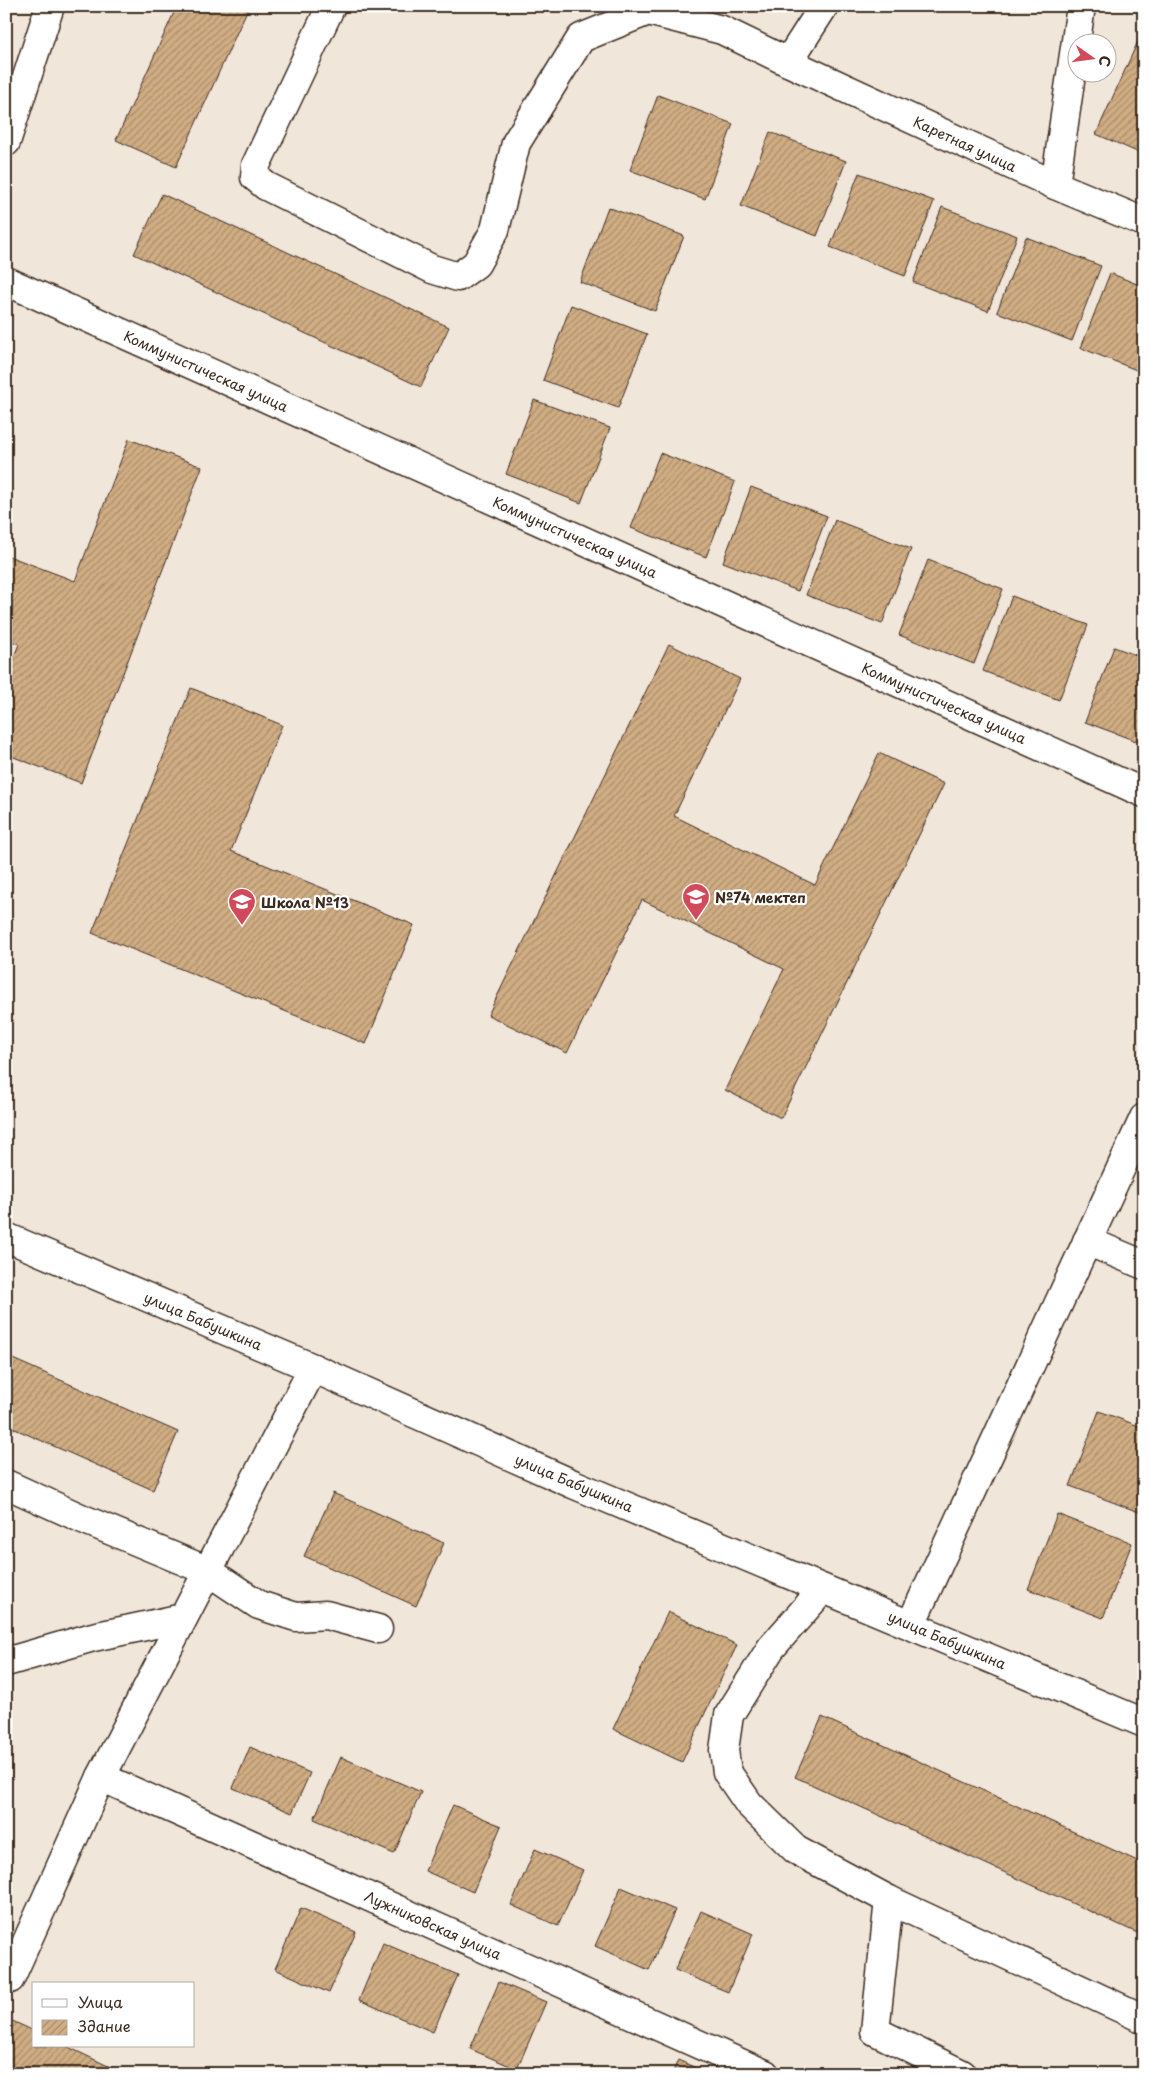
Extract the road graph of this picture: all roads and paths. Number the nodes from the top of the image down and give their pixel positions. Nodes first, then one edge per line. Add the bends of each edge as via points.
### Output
1 (50, 6) edge
2 (331, 6) edge
3 (824, 6) edge
4 (1081, 6) edge
5 (788, 62) junction
6 (6, 142) edge
7 (1055, 185) junction
8 (1144, 222) edge
9 (6, 281) edge
10 (1144, 793) edge
11 (1144, 1118) edge
12 (6, 1237) edge
13 (1087, 1241) junction
14 (1144, 1265) edge
15 (312, 1368) junction
16 (6, 1484) edge
17 (208, 1571) junction
18 (823, 1589) junction
19 (183, 1618) junction
20 (911, 1624) junction
21 (378, 1629) dead end
22 (6, 1662) edge
23 (1144, 1723) edge
24 (100, 1777) junction
25 (888, 1900) junction
26 (10, 1979) dead end
27 (1144, 2019) edge
28 (764, 2074) edge
29 (962, 2074) edge

1 - 6 street
2 - 5 street, Каретная улица via 256,165 255,177 266,186 432,269 458,277 476,264 495,230 516,143 581,38 648,11 722,30
3 - 5 street
4 - 7 street
5 - 7 street, Каретная улица
7 - 8 street, Каретная улица
9 - 10 street, Коммунистическая улица
11 - 13 street
12 - 15 street, улица Бабушкина
13 - 14 street
13 - 20 street
15 - 17 street
15 - 18 street, улица Бабушкина via 573,1484
16 - 17 street
17 - 19 street
17 - 21 street via 259,1605 296,1617 326,1615
18 - 20 street, улица Бабушкина
18 - 25 street via 771,1648 729,1715 724,1750 727,1772 749,1804 796,1850
19 - 22 street via 93,1637
19 - 24 street
20 - 23 street, улица Бабушкина
24 - 26 street
24 - 28 street, Лужниковская улица
25 - 27 street
25 - 29 street via 875,2031

